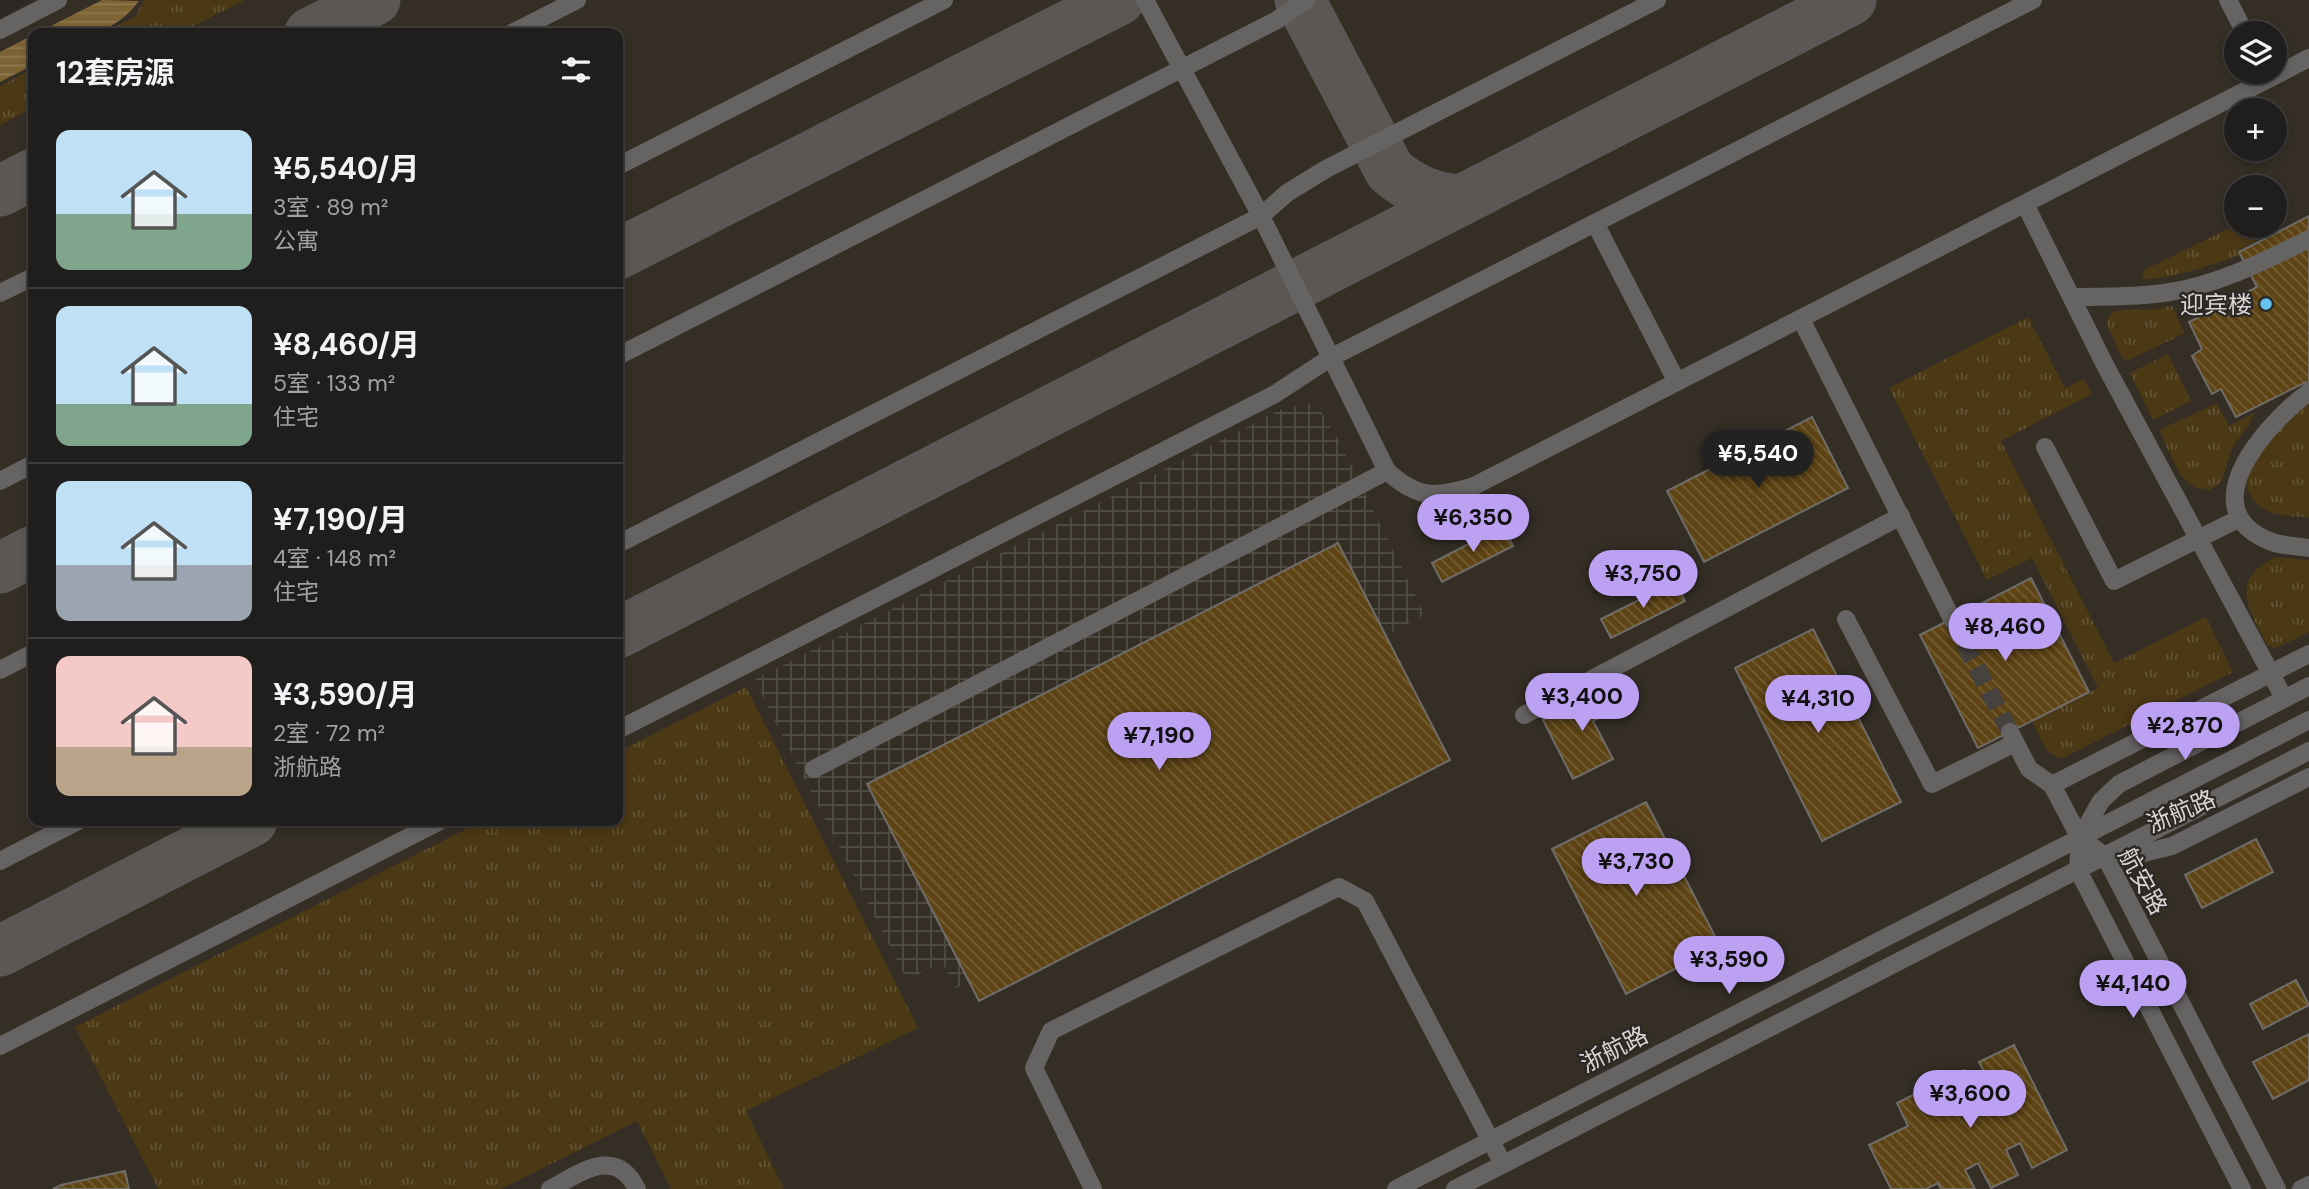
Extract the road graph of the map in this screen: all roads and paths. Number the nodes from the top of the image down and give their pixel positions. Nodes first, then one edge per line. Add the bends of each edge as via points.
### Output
1 (58, 0) edge
2 (577, 0) edge
3 (944, 0) edge
4 (1145, 0) edge
5 (1306, 0) edge
6 (1657, 0) edge
7 (2032, 0) edge
8 (2228, 0) edge
9 (2239, 21) edge
10 (522, 28) edge
11 (0, 30) edge
12 (2309, 58) edge
13 (1181, 67) junction
14 (2287, 67) edge
15 (2250, 84) edge
16 (623, 163) edge
17 (2025, 204) junction
18 (1261, 216) junction
19 (1595, 223) junction
20 (2309, 239) edge
21 (28, 279) edge
22 (0, 293) edge
23 (2072, 297) junction
24 (1801, 318) junction
25 (623, 353) edge
26 (1331, 358) junction
27 (1677, 382) junction
28 (2309, 392) edge
29 (2045, 447) dead end
30 (28, 467) edge
31 (1387, 471) junction
32 (0, 481) edge
33 (1901, 516) junction
34 (2239, 518) junction
35 (2198, 539) junction
36 (623, 541) edge
37 (2309, 548) edge
38 (1846, 619) dead end
39 (1952, 619) tunnel mouth
40 (2309, 654) edge
41 (28, 656) edge
42 (0, 670) edge
43 (2270, 674) junction
44 (2309, 686) edge
45 (2284, 698) junction
46 (1524, 715) dead end
47 (2309, 720) edge
48 (623, 727) edge
49 (2309, 751) edge
50 (814, 769) dead end
51 (2309, 777) edge
52 (2052, 785) junction
53 (68, 826) edge
54 (430, 826) edge
55 (2080, 838) junction
56 (2105, 856) junction
57 (0, 861) edge
58 (2078, 870) junction
59 (0, 1046) edge
60 (1491, 1140) junction
61 (1503, 1164) junction
62 (2309, 1185) edge
63 (550, 1189) edge
64 (637, 1189) edge
65 (1093, 1189) edge
66 (1396, 1189) edge
67 (1455, 1189) edge
68 (2242, 1189) edge
69 (2277, 1189) edge
70 (2301, 1189) edge

1 - 11 street
2 - 10 street
3 - 16 street
4 - 13 street
5 - 13 street via 1277,20
6 - 18 street via 1326,169 1286,192
7 - 19 street
8 - 9 street
12 - 14 street
13 - 18 street
13 - 25 street
15 - 17 street
17 - 23 street
17 - 24 street
18 - 26 street
18 - 36 street
19 - 26 street
19 - 27 street
20 - 23 street via 2225,277 2166,293
21 - 22 street
23 - 35 street
24 - 27 street
24 - 33 street
26 - 31 street
26 - 48 street via 1275,394
27 - 31 street via 1474,486 1426,495 1403,485
28 - 34 street via 2286,409 2253,447 2238,475
29 - 35 street via 2115,581
30 - 32 street
31 - 50 street
33 - 39 street
33 - 46 street
34 - 35 street
34 - 37 street via 2253,533 2274,543
35 - 43 street
38 - 52 street via 1932,784 2012,738 2029,769
40 - 43 street
41 - 42 street
43 - 45 street
43 - 52 street
44 - 45 street, 浙航路
45 - 55 street, 浙航路 via 2119,784 2101,801
47 - 55 street, 浙航路
49 - 56 street, 浙航路
51 - 56 street, 浙航路 via 2172,846
52 - 55 street
53 - 57 street
54 - 59 street
55 - 56 street, 航安路
55 - 58 street, 航安路
55 - 60 street, 浙航路
56 - 58 street, 浙航路
56 - 69 street, 航安路
58 - 61 street, 浙航路
58 - 68 street
60 - 61 street
60 - 65 street via 1365,901 1339,887 1051,1031 1034,1068
60 - 66 street, 浙航路
61 - 67 street, 浙航路
62 - 70 street
63 - 64 street via 593,1166 610,1164 625,1170

